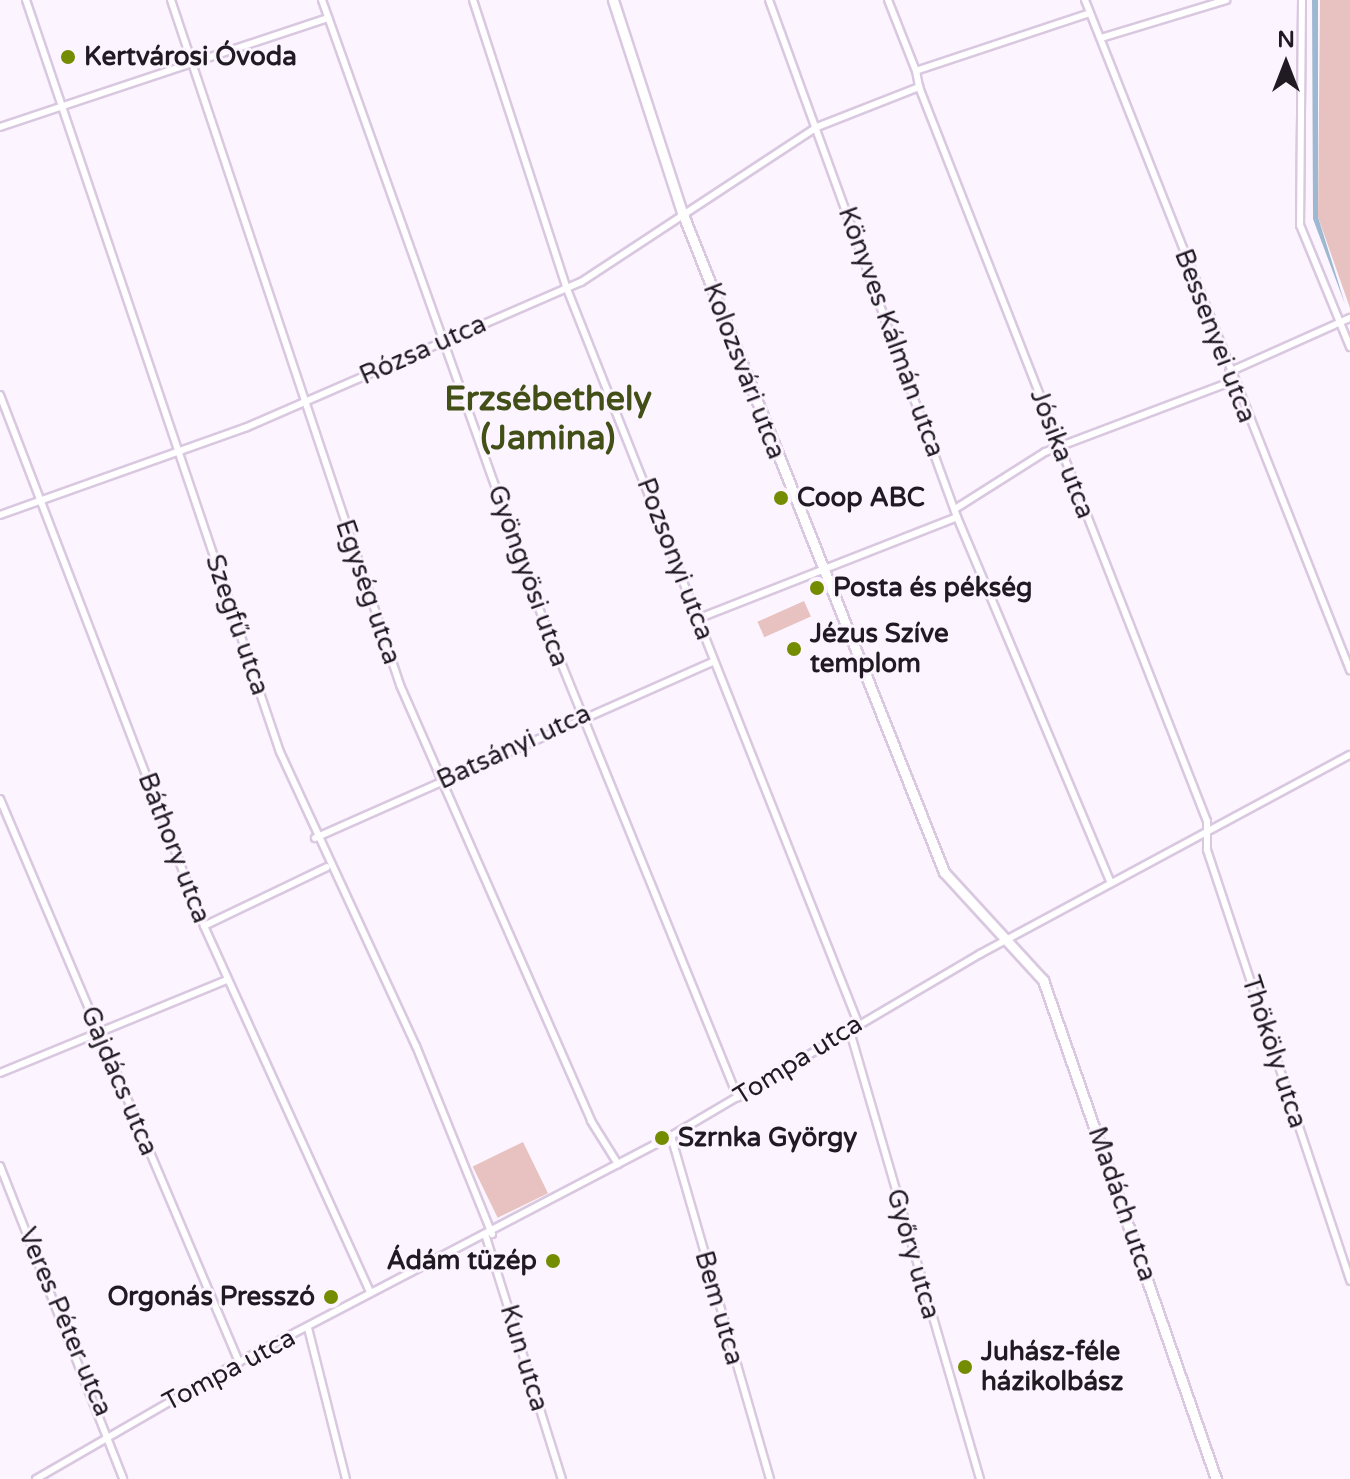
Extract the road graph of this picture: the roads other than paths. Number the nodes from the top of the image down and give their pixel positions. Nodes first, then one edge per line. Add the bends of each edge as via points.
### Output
1 (26, 0) edge
2 (171, 0) edge
3 (332, 0) edge
4 (473, 0) edge
5 (613, 0) edge
6 (769, 0) edge
7 (888, 0) edge
8 (1085, 0) edge
9 (1226, 0) edge
10 (1302, 0) edge
11 (323, 2) edge
12 (1090, 13) junction
13 (328, 18) junction
14 (1101, 38) junction
15 (192, 62) junction
16 (916, 71) junction
17 (919, 87) junction
18 (61, 107) junction
19 (0, 127) edge
20 (817, 127) junction
21 (682, 212) junction
22 (567, 289) junction
23 (1350, 318) edge
24 (1341, 323) junction
25 (442, 339) junction
26 (1350, 347) edge
27 (1229, 372) junction
28 (1233, 381) junction
29 (0, 395) edge
30 (304, 403) junction
31 (1058, 448) junction
32 (179, 450) junction
33 (40, 499) junction
34 (956, 513) junction
35 (0, 515) edge
36 (822, 570) junction
37 (697, 619) junction
38 (714, 661) junction
39 (1350, 670) edge
40 (579, 716) junction
41 (1350, 755) edge
42 (439, 783) junction
43 (0, 799) edge
44 (1207, 821) joint
45 (1206, 833) junction
46 (315, 838) junction
47 (327, 867) junction
48 (1111, 883) junction
49 (204, 926) junction
50 (1008, 941) junction
51 (227, 980) junction
52 (858, 1023) junction
53 (849, 1028) junction
54 (98, 1033) junction
55 (0, 1073) edge
56 (738, 1098) junction
57 (671, 1136) junction
58 (618, 1164) junction
59 (0, 1166) edge
60 (489, 1235) junction
61 (1350, 1281) edge
62 (370, 1292) junction
63 (308, 1328) junction
64 (239, 1362) junction
65 (111, 1434) junction
66 (36, 1479) edge
67 (123, 1479) edge
68 (346, 1479) edge
69 (562, 1479) edge
70 (770, 1479) edge
71 (980, 1479) edge
72 (1216, 1479) edge

1 - 18 street, Szegfű utca
2 - 15 street, Egység utca
3 - 11 street
4 - 22 street, Pozsonyi utca
5 - 21 street, Kolozsvári utca
6 - 20 street, Könyves Kálmán utca
7 - 16 street
8 - 12 street, Bessenyei utca
9 - 14 street
10 - 24 street via 1300,225
11 - 13 street, Gyöngyösi utca
12 - 14 street, Bessenyei utca
12 - 16 street
13 - 15 street
13 - 25 street, Gyöngyösi utca
14 - 27 street, Bessenyei utca
15 - 18 street
15 - 30 street, Egység utca
16 - 17 street, Jósika utca
17 - 20 street, Rózsa utca
17 - 31 street, Jósika utca
18 - 19 street
18 - 32 street, Szegfű utca
20 - 21 street, Rózsa utca
20 - 34 street, Könyves Kálmán utca
21 - 22 street, Rózsa utca
21 - 36 street, Kolozsvári utca
22 - 25 street, Rózsa utca
22 - 37 street, Pozsonyi utca
23 - 24 street
24 - 26 street
24 - 27 street
25 - 30 street, Rózsa utca
25 - 40 street, Gyöngyösi utca
27 - 28 street, Bessenyei utca
28 - 31 street
28 - 39 street, Bessenyei utca
29 - 33 street, Báthory utca
30 - 32 street, Rózsa utca
30 - 42 street, Egység utca
31 - 34 street
31 - 44 street, Jósika utca
32 - 33 street, Rózsa utca
32 - 46 street, Szegfű utca
33 - 35 street, Rózsa utca
33 - 49 street, Báthory utca
34 - 36 street
34 - 48 street, Könyves Kálmán utca
36 - 37 street
36 - 50 street, Kolozsvári utca via 944,872
37 - 38 street, Pozsonyi utca
38 - 40 street, Batsányi utca
38 - 52 street, Pozsonyi utca
40 - 42 street, Batsányi utca
40 - 56 street, Gyöngyösi utca
41 - 45 street, Tompa utca
42 - 46 street, Batsányi utca
42 - 58 street, Egység utca via 591,1121
43 - 54 street, Gajdács utca
44 - 45 street, Thököly utca
45 - 48 street, Tompa utca
45 - 61 street, Thököly utca
46 - 47 street, Szegfű utca
47 - 49 street
47 - 60 street, Szegfű utca via 416,1046
48 - 50 street, Tompa utca
49 - 51 street, Báthory utca
50 - 52 street, Tompa utca
50 - 72 street, Madách utca via 1043,980
51 - 54 street
51 - 62 street, Báthory utca
52 - 53 street, Tompa utca
53 - 56 street, Tompa utca
53 - 71 street, Győry utca
54 - 55 street
54 - 64 street, Gajdács utca
56 - 57 street, Tompa utca
57 - 58 street, Tompa utca
57 - 70 street, Bem utca
58 - 60 street, Tompa utca
59 - 65 street, Veres Péter utca
60 - 62 street, Tompa utca
60 - 69 street, Kun utca
62 - 63 street, Tompa utca
63 - 64 street, Tompa utca
63 - 68 street
64 - 65 street, Tompa utca
65 - 66 street, Tompa utca
65 - 67 street, Veres Péter utca

